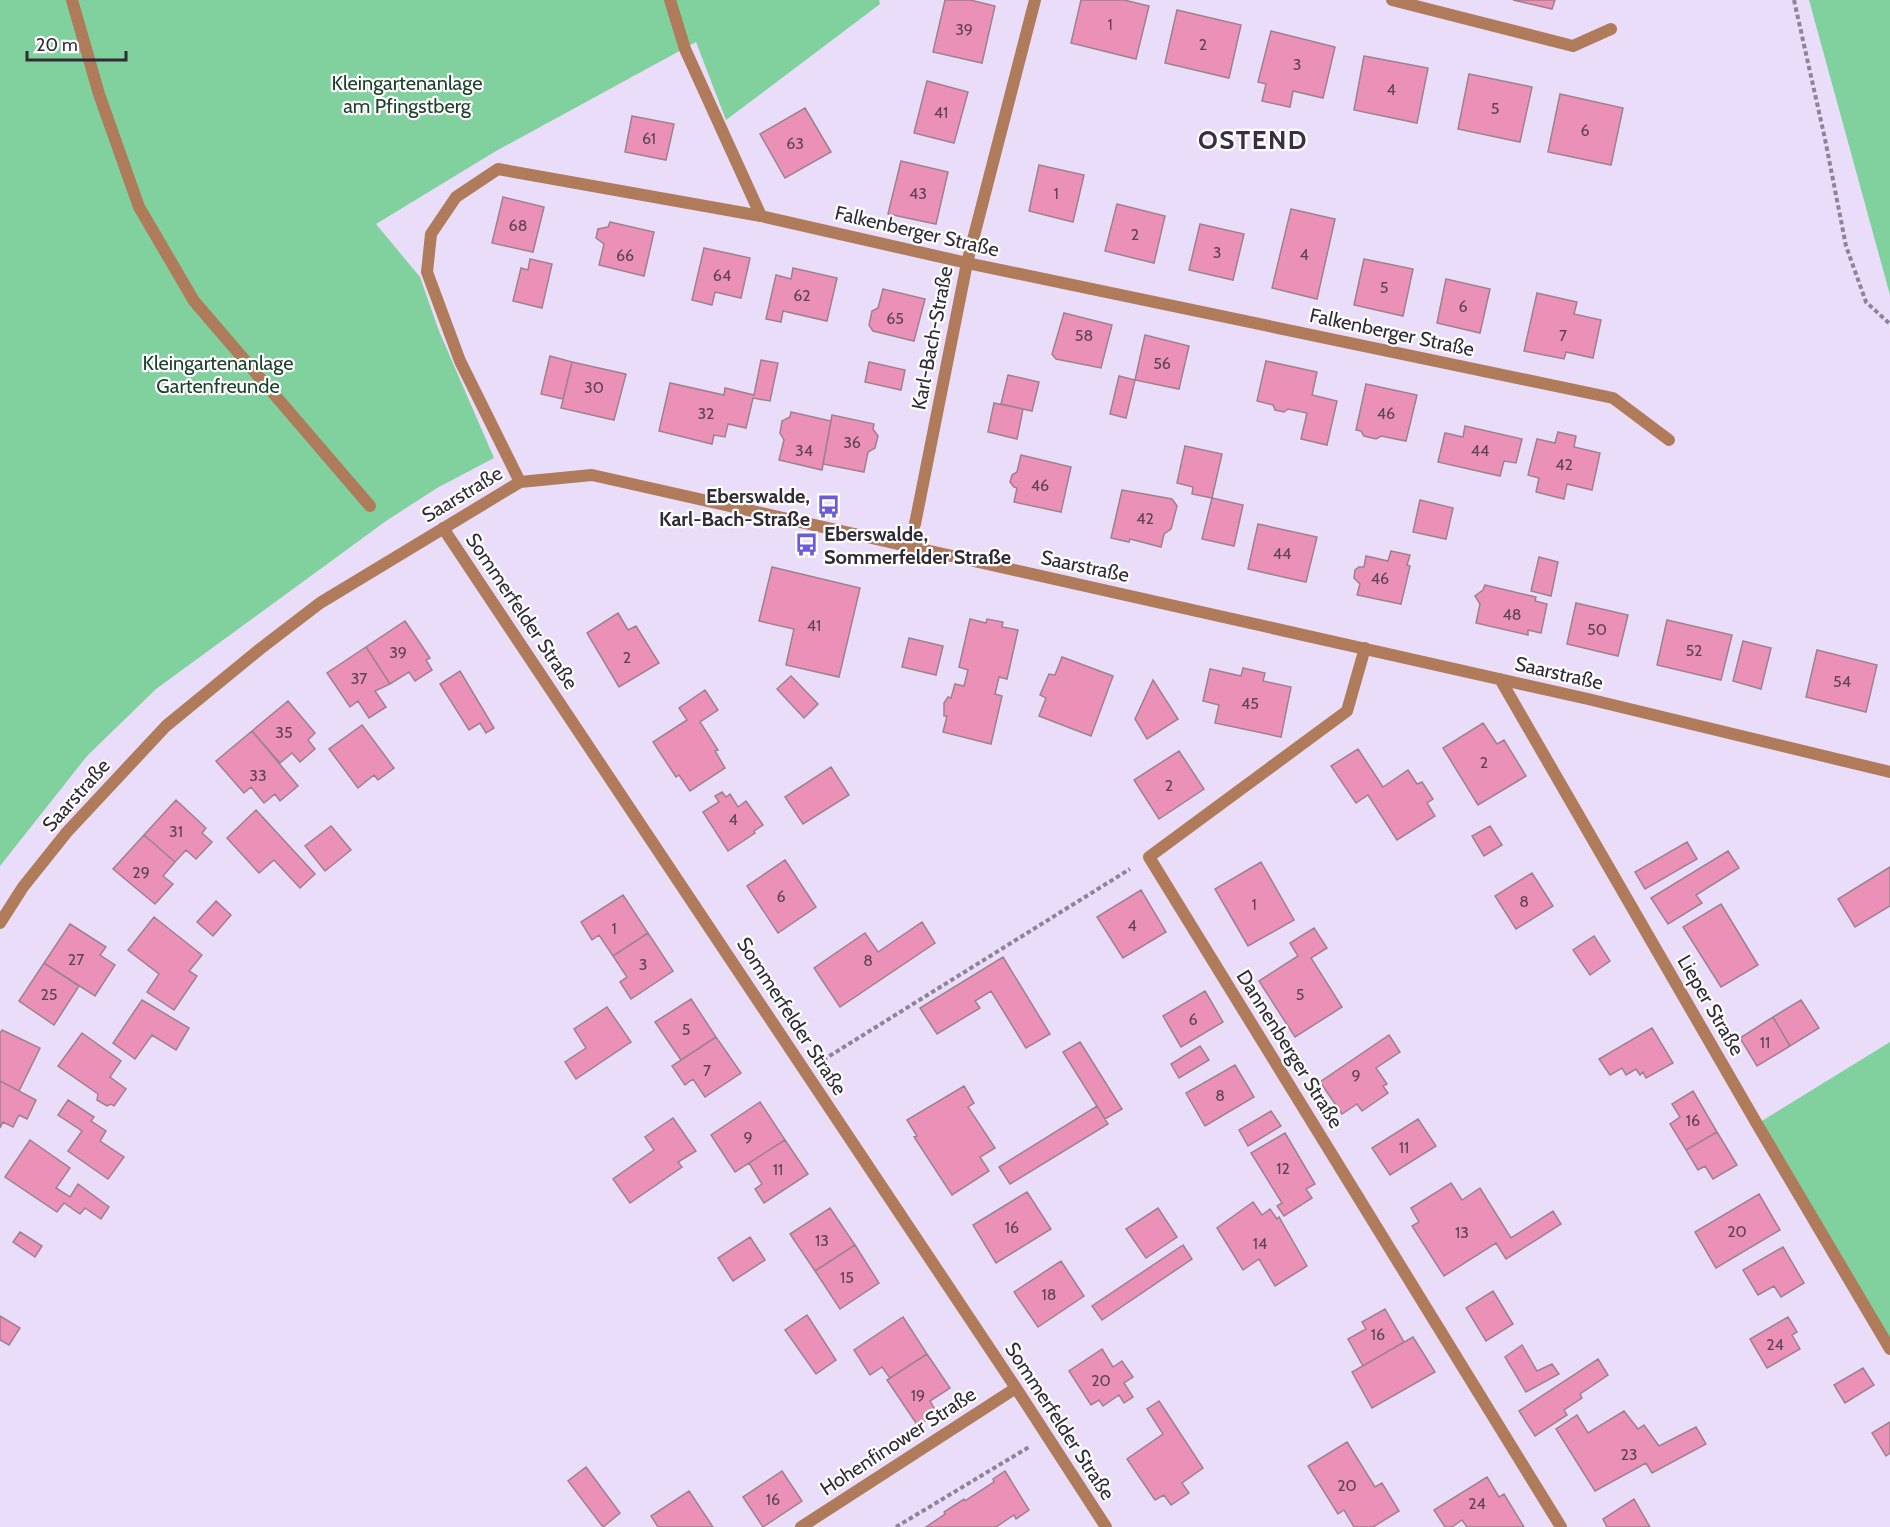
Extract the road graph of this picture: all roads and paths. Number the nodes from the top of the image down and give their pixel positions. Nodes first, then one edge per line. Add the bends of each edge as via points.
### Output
1 (72, 0) edge
2 (670, 0) edge
3 (1035, 0) edge
4 (1392, 0) edge
5 (1794, 0) edge
6 (1611, 29) dead end
7 (761, 216) junction
8 (967, 263) junction
9 (1890, 324) edge
10 (1669, 440) dead end
11 (520, 482) junction
12 (370, 506) dead end
13 (443, 528) junction
14 (906, 545) junction
15 (1365, 648) junction
16 (1500, 679) junction
17 (1890, 772) edge
18 (1149, 857) junction
19 (0, 923) edge
20 (804, 1072) junction
21 (1890, 1349) edge
22 (1016, 1388) junction
23 (1048, 1436) junction
24 (801, 1527) edge
25 (896, 1527) edge
26 (1106, 1527) edge
27 (1561, 1527) edge

1 - 12 street via 99,94 139,207 194,301
2 - 7 street via 685,49
3 - 8 street, Karl-Bach-Straße
4 - 6 street via 1572,46
5 - 9 path via 1846,246 1866,302
7 - 8 street, Falkenberger Straße
7 - 11 street, Falkenberger Straße via 498,169 456,197 431,234 427,272 460,361
8 - 10 street, Falkenberger Straße via 1612,398
8 - 14 street, Karl-Bach-Straße via 915,524
11 - 13 street, Saarstraße
11 - 14 street, Saarstraße via 592,475
13 - 19 street, Saarstraße via 320,603 166,726 67,832
13 - 20 street, Sommerfelder Straße
14 - 15 street, Saarstraße
15 - 16 street, Saarstraße
15 - 18 street via 1347,711
16 - 17 street, Saarstraße
16 - 21 street, Lieper Straße
18 - 20 path
18 - 27 street, Dannenberger Straße
20 - 22 street, Sommerfelder Straße
22 - 23 street, Sommerfelder Straße
22 - 24 street, Hohenfinower Straße
23 - 25 path
23 - 26 street, Sommerfelder Straße

